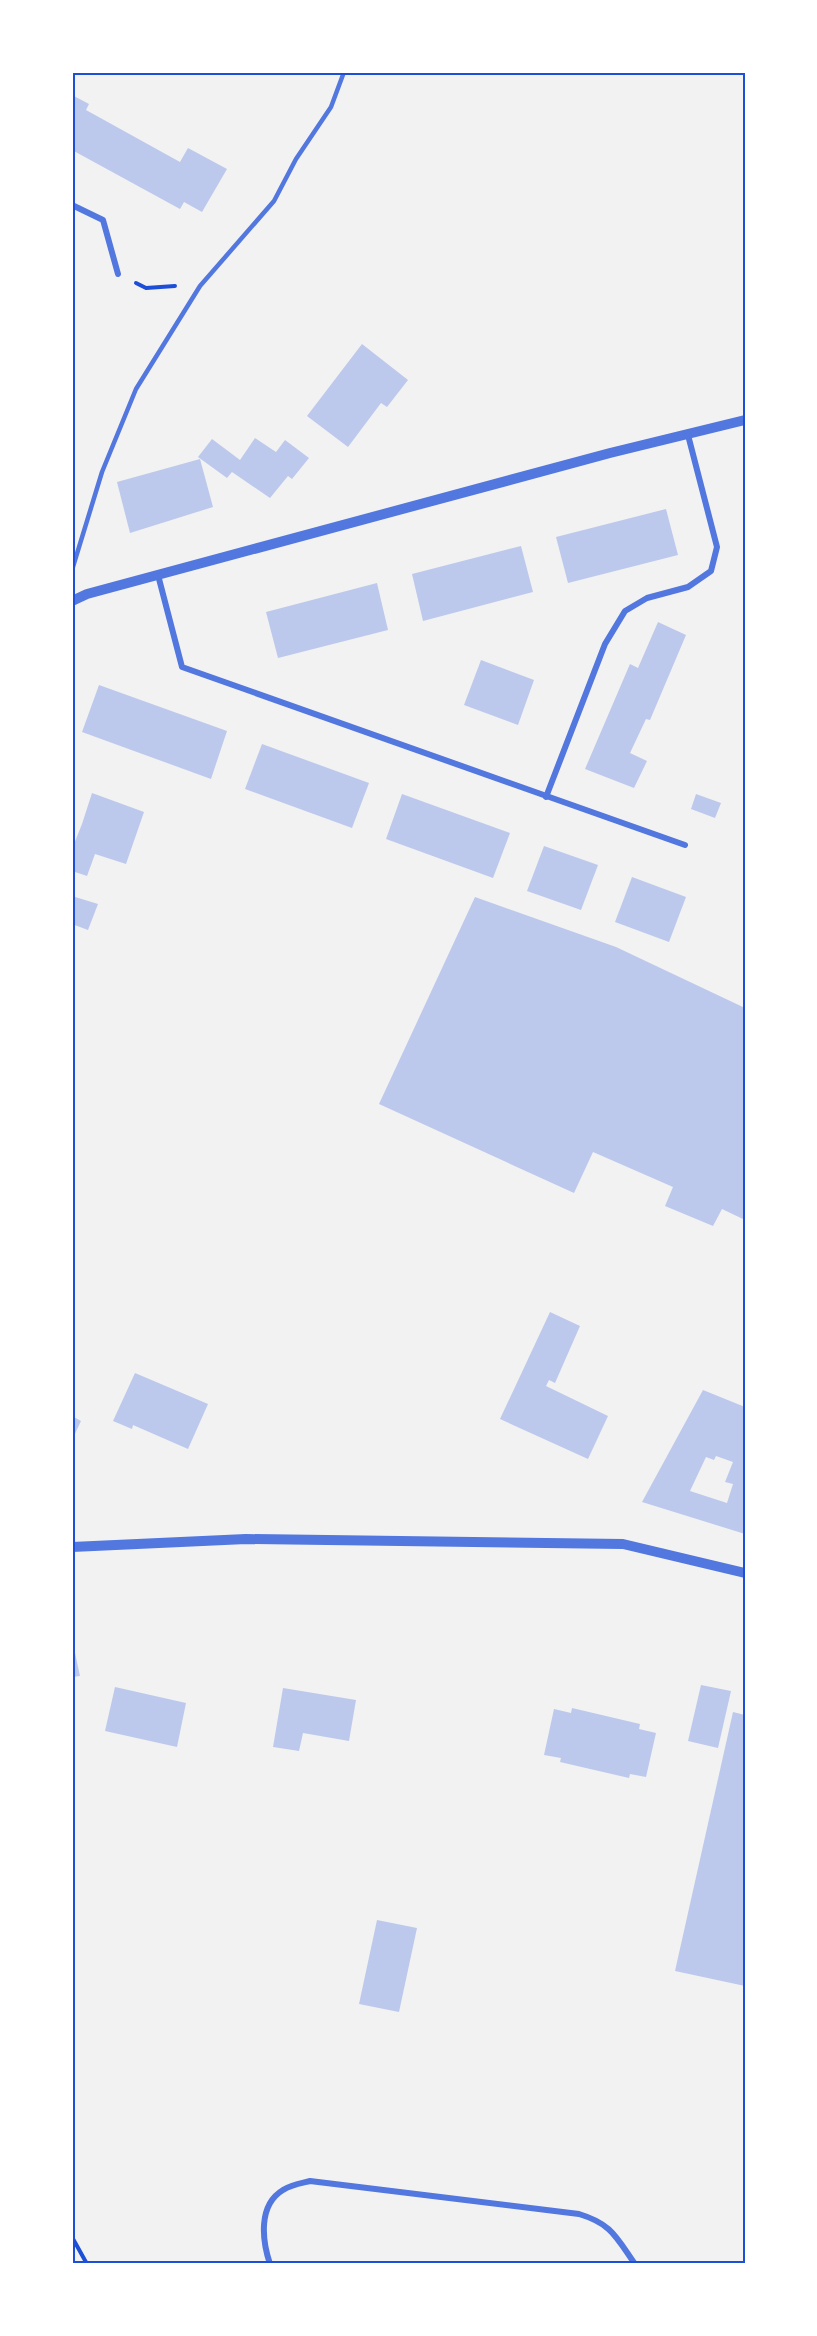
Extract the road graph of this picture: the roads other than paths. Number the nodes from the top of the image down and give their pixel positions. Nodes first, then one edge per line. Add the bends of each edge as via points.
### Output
1 (344, 72) edge
2 (72, 205) edge
3 (118, 274) road end
4 (745, 420) edge
5 (688, 435) junction
6 (72, 570) edge
7 (158, 575) junction
8 (72, 601) edge
9 (546, 798) junction
10 (686, 845) dead end
11 (72, 1547) edge
12 (745, 1573) edge
13 (270, 2264) edge
14 (635, 2264) edge

1 - 6 lane via 331,107 274,201 200,286 136,388 102,472
2 - 3 street via 103,220
4 - 5 street
5 - 7 street
5 - 9 street via 717,547 711,571 688,587 647,598 625,611 604,644
7 - 8 street
7 - 9 street via 182,667
9 - 10 street
11 - 12 street via 246,1539 623,1544
13 - 14 street via 264,2248 263,2226 270,2202 283,2189 310,2181 579,2214 600,2220

